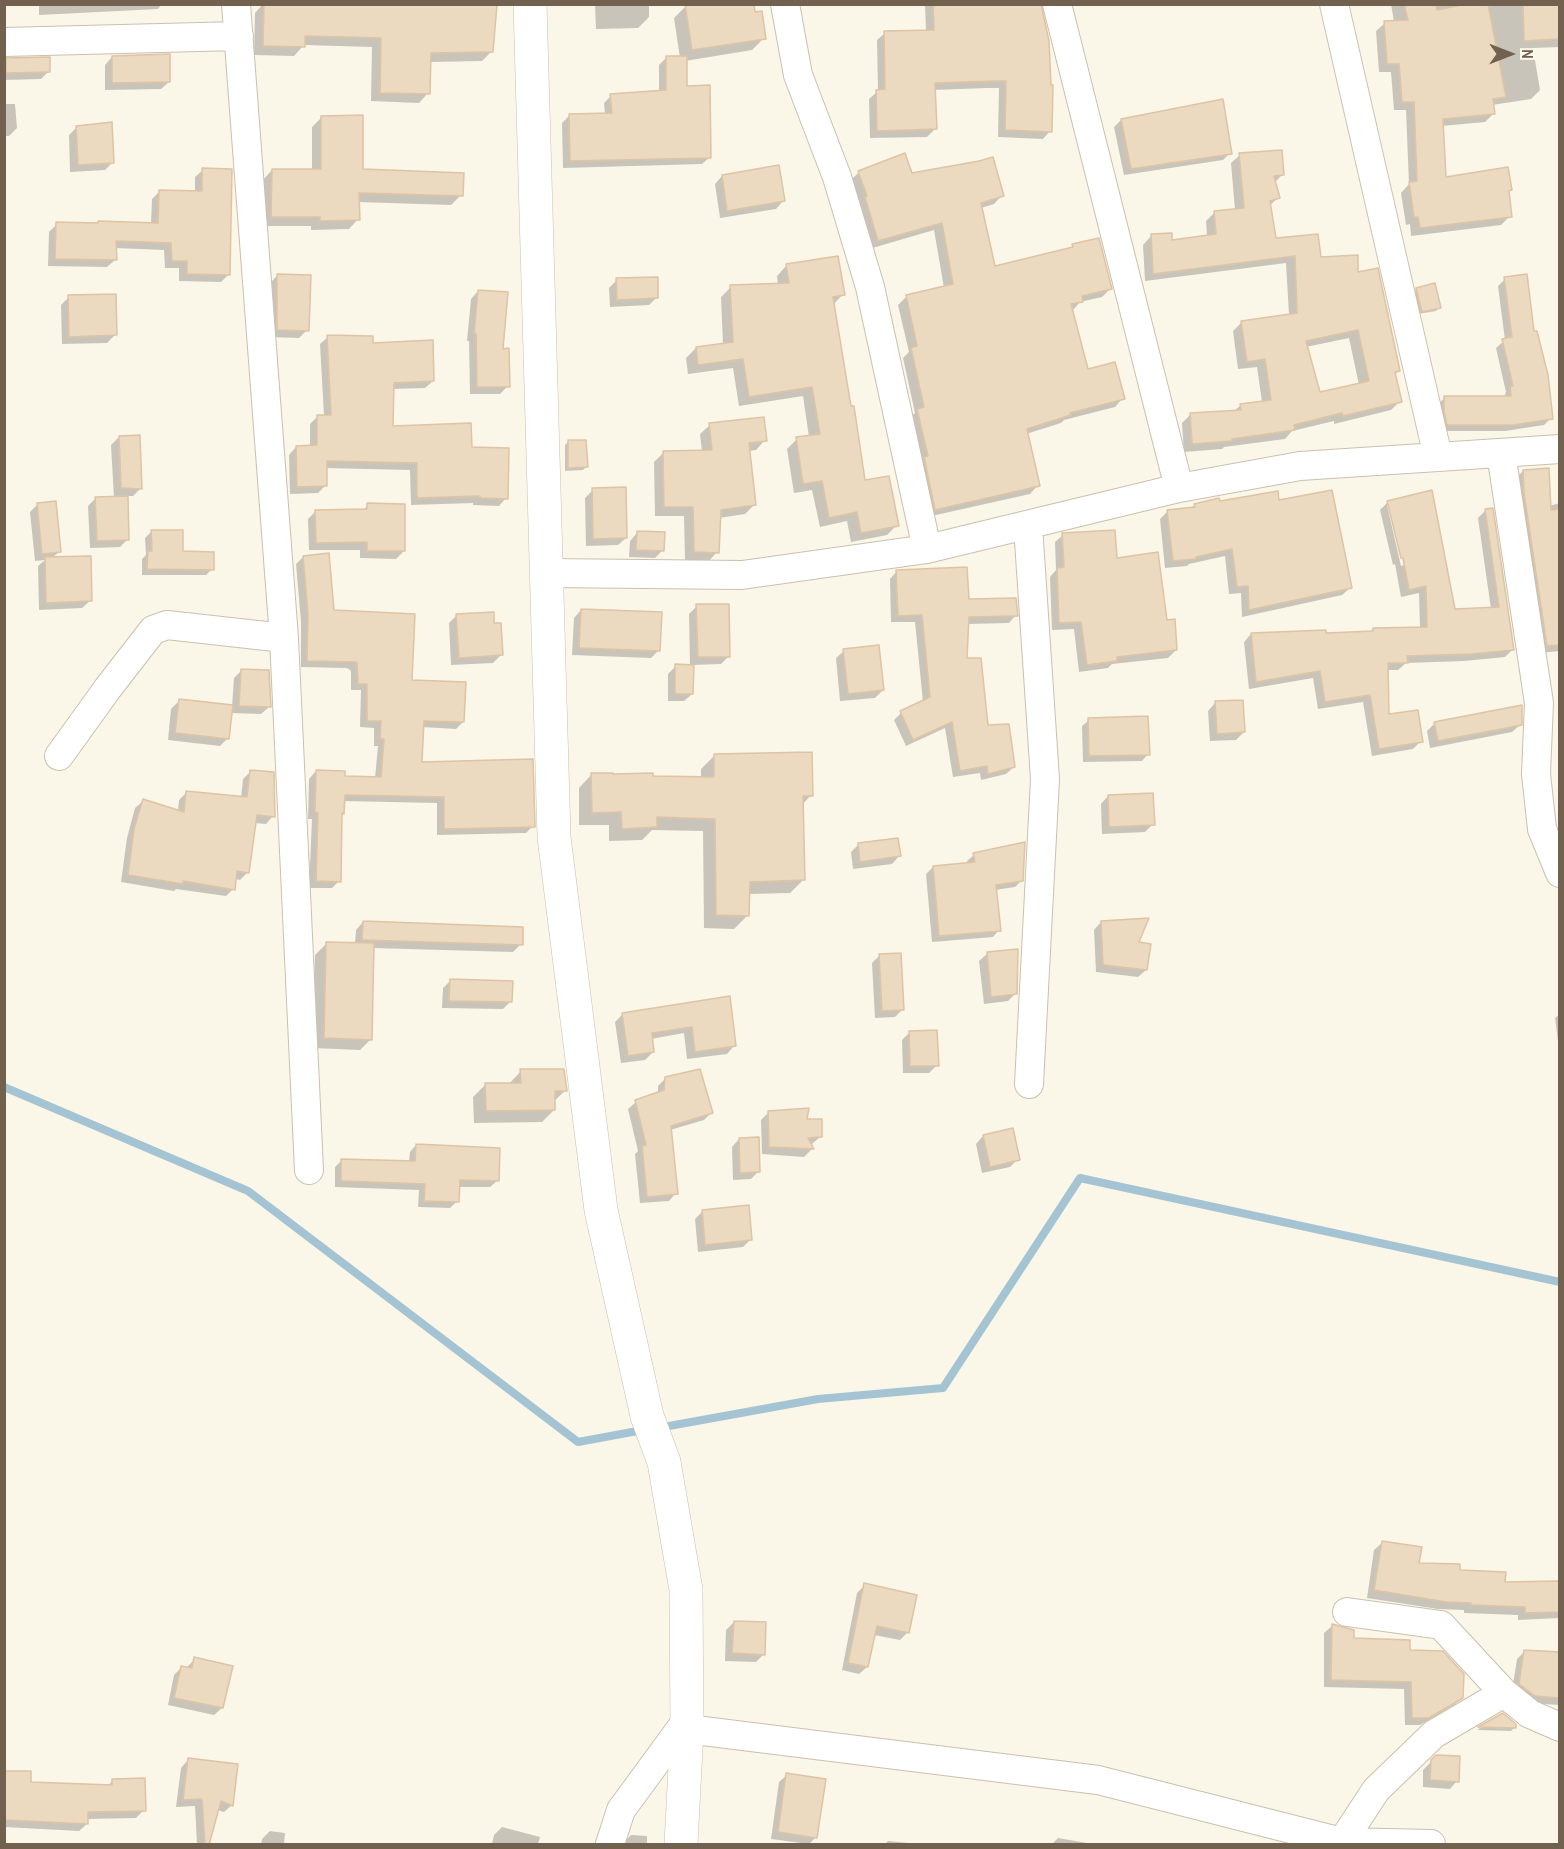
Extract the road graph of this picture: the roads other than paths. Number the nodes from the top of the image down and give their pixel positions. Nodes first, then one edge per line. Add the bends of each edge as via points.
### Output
1 (236, 4) edge
2 (530, 4) edge
3 (785, 4) edge
4 (1057, 4) edge
5 (1334, 4) edge
6 (239, 36) junction
7 (4, 42) edge
8 (1560, 449) edge
9 (1501, 453) junction
10 (1438, 457) junction
11 (1179, 488) junction
12 (1028, 526) junction
13 (927, 549) junction
14 (547, 573) junction
15 (284, 638) junction
16 (59, 756) dead end
17 (1560, 873) edge
18 (1029, 1084) dead end
19 (309, 1170) dead end
20 (1347, 1612) dead end
21 (1504, 1694) junction
22 (687, 1725) junction
23 (1560, 1727) edge
24 (1342, 1842) junction
25 (610, 1845) edge
26 (681, 1845) edge
27 (1431, 1845) edge

1 - 6 street
2 - 14 street
3 - 13 street via 798,75 837,177 870,287
4 - 11 street
5 - 10 street
6 - 7 street
6 - 15 street
8 - 9 street
9 - 10 street
9 - 17 street via 1539,703 1536,774 1542,829
10 - 11 street via 1300,466
11 - 12 street
12 - 13 street
12 - 18 street via 1045,779
13 - 14 street via 742,575
14 - 22 street via 556,849 601,1210 647,1416 664,1462 686,1590
15 - 16 street via 167,625 153,630
15 - 19 street
20 - 21 street via 1441,1625
21 - 23 street via 1530,1714
21 - 24 street via 1434,1734 1376,1790
22 - 24 street via 1098,1780
22 - 25 street via 621,1810
22 - 26 street
24 - 27 street

